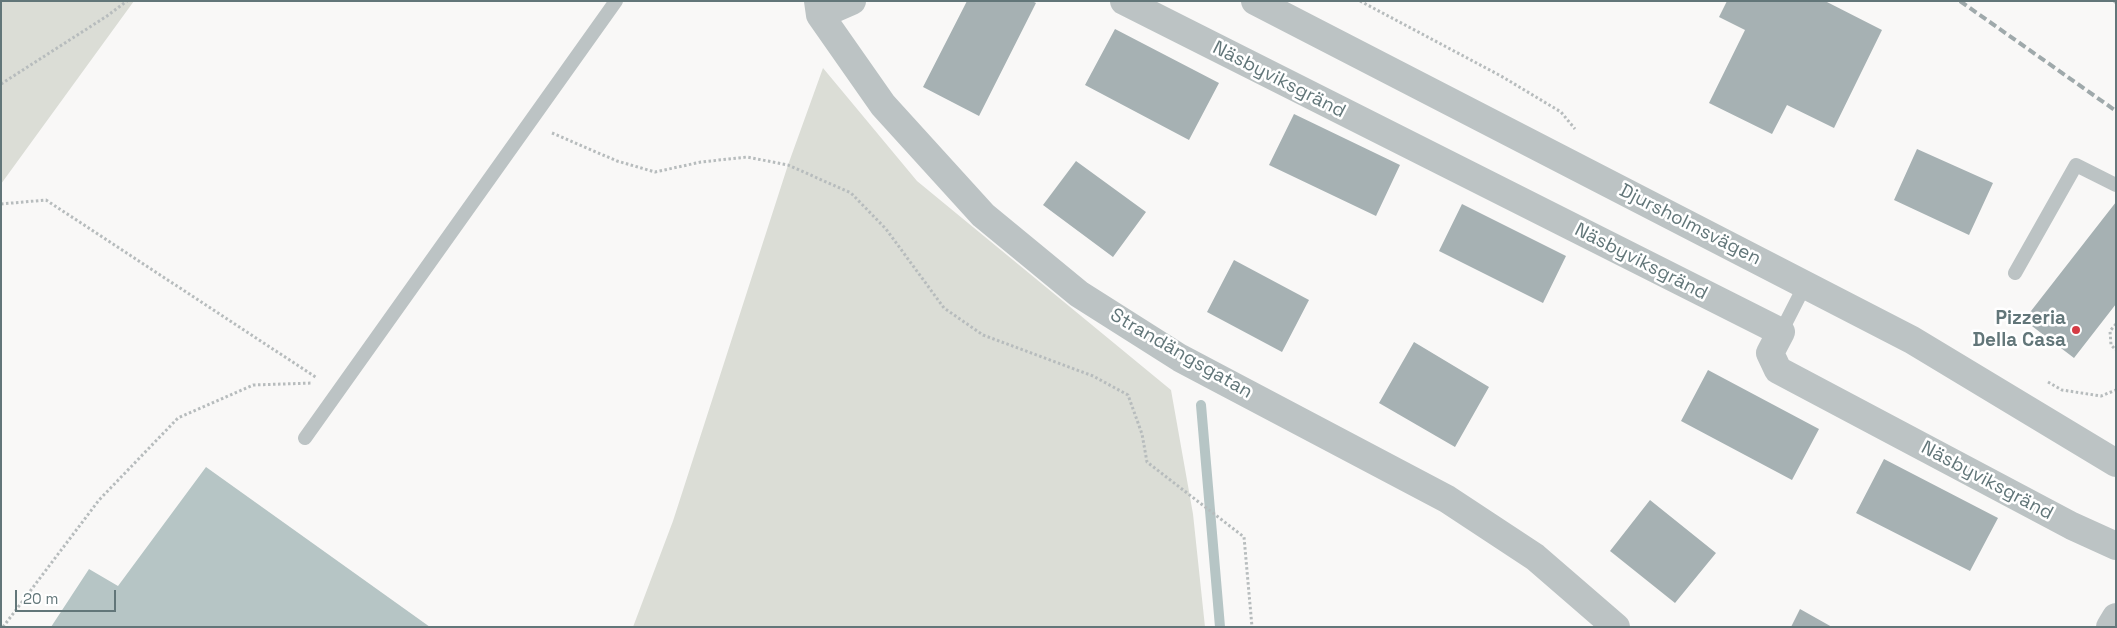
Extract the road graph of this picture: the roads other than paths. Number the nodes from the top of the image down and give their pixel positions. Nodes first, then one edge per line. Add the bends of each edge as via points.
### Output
1 (616, 1) edge
2 (852, 1) edge
3 (1124, 1) edge
4 (1255, 1) edge
5 (819, 8) edge
6 (2116, 185) edge
7 (2015, 273) dead end
8 (1806, 283) junction
9 (1781, 332) junction
10 (305, 438) dead end
11 (2116, 463) edge
12 (2116, 546) edge
13 (2116, 617) edge
14 (1616, 627) edge
15 (2110, 627) edge

1 - 10 lane
2 - 5 street
3 - 9 street, Näsbyviksgränd
4 - 8 street, Djursholmsvägen
5 - 14 street, Strandängsgatan via 884,105 977,208 1079,294 1180,358 1447,499 1535,557
6 - 7 lane via 2076,166
8 - 9 lane
8 - 11 street, Djursholmsvägen via 1912,340
9 - 12 street, Näsbyviksgränd via 1770,354 1778,370 2072,526
13 - 15 street

